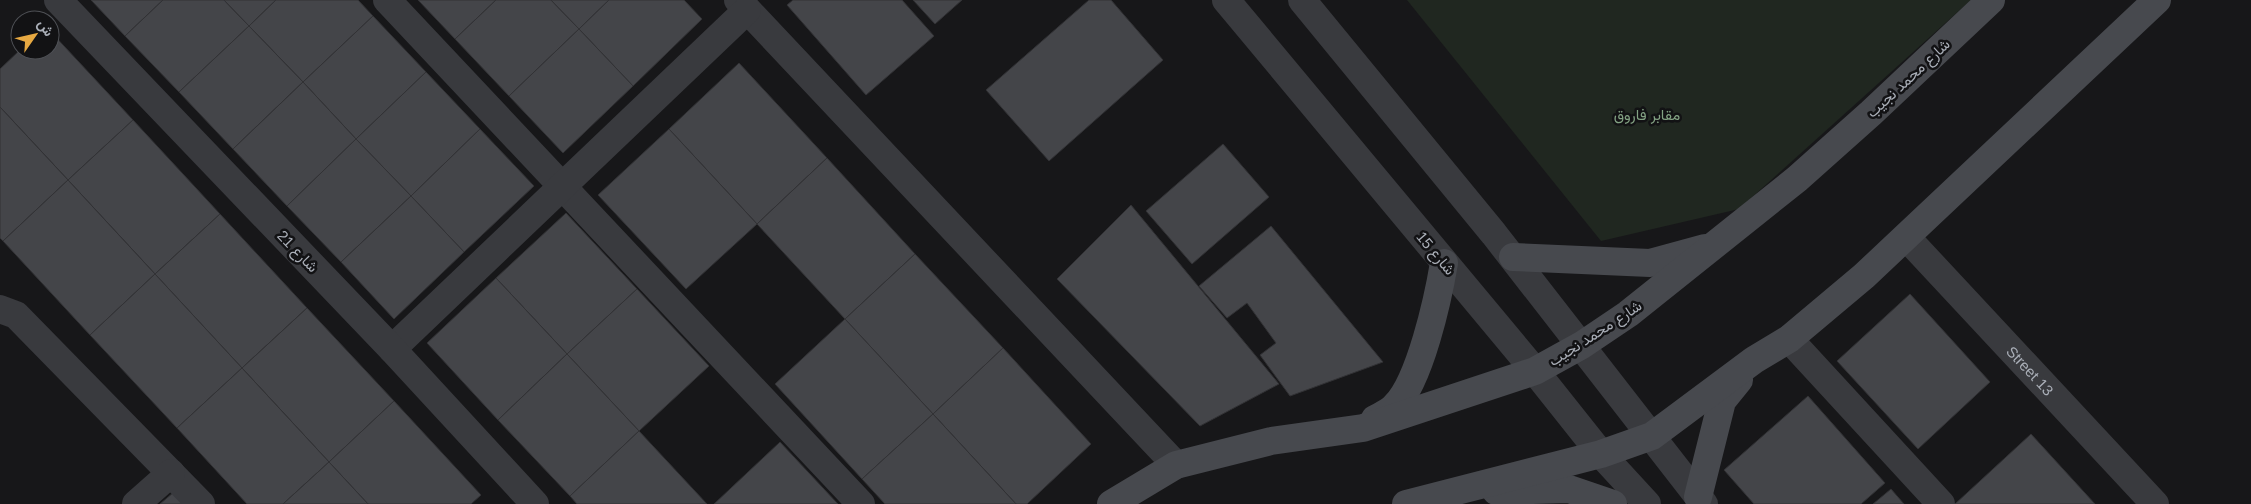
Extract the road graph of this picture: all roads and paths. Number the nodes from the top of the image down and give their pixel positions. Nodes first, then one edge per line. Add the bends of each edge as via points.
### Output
1 (58, 0) edge
2 (387, 0) edge
3 (1226, 0) edge
4 (1302, 0) edge
5 (1991, 0) edge
6 (2157, 0) edge
7 (742, 5) edge
8 (563, 186) junction
9 (1907, 238) junction
10 (1716, 246) junction
11 (1513, 256) junction
12 (1444, 263) junction
13 (0, 309) edge
14 (1789, 339) junction
15 (1582, 344) junction
16 (392, 349) junction
17 (1754, 360) junction
18 (1535, 371) junction
19 (1363, 428) junction
20 (1652, 436) junction
21 (1601, 454) junction
22 (1176, 465) junction
23 (171, 473) junction
24 (1442, 493) junction
25 (1701, 500) edge
26 (136, 504) edge
27 (201, 504) edge
28 (536, 504) edge
29 (861, 504) edge
30 (1111, 504) edge
31 (1406, 504) edge
32 (1613, 504) edge
33 (1647, 504) edge
34 (1942, 504) edge
35 (2155, 504) edge

1 - 16 street, شارع 21
2 - 8 street
3 - 12 street, شارع 15
4 - 11 street
5 - 10 main road, شارع محمد نجيب via 1797,179
6 - 9 main road
7 - 8 street
7 - 22 street
8 - 16 street
8 - 29 street
9 - 14 main road
9 - 35 street, Street 13
10 - 11 main road via 1650,263
10 - 15 main road, شارع محمد نجيب via 1628,314
11 - 15 street
12 - 18 street, شارع 15
12 - 19 main road via 1433,316 1410,383 1395,406
13 - 23 street via 16,315
14 - 17 main road
14 - 34 street
15 - 18 main road, شارع محمد نجيب
15 - 20 street
16 - 28 street, شارع 21
17 - 20 main road
17 - 25 main road via 1722,401
18 - 19 main road, شارع محمد نجيب
18 - 21 street, شارع 15
19 - 22 main road, شارع محمد نجيب via 1271,441
20 - 21 main road
20 - 25 street
21 - 24 main road
21 - 33 street, شارع 15
22 - 30 main road, شارع محمد نجيب
23 - 26 street
23 - 27 street
24 - 31 main road
24 - 32 main road via 1569,489

